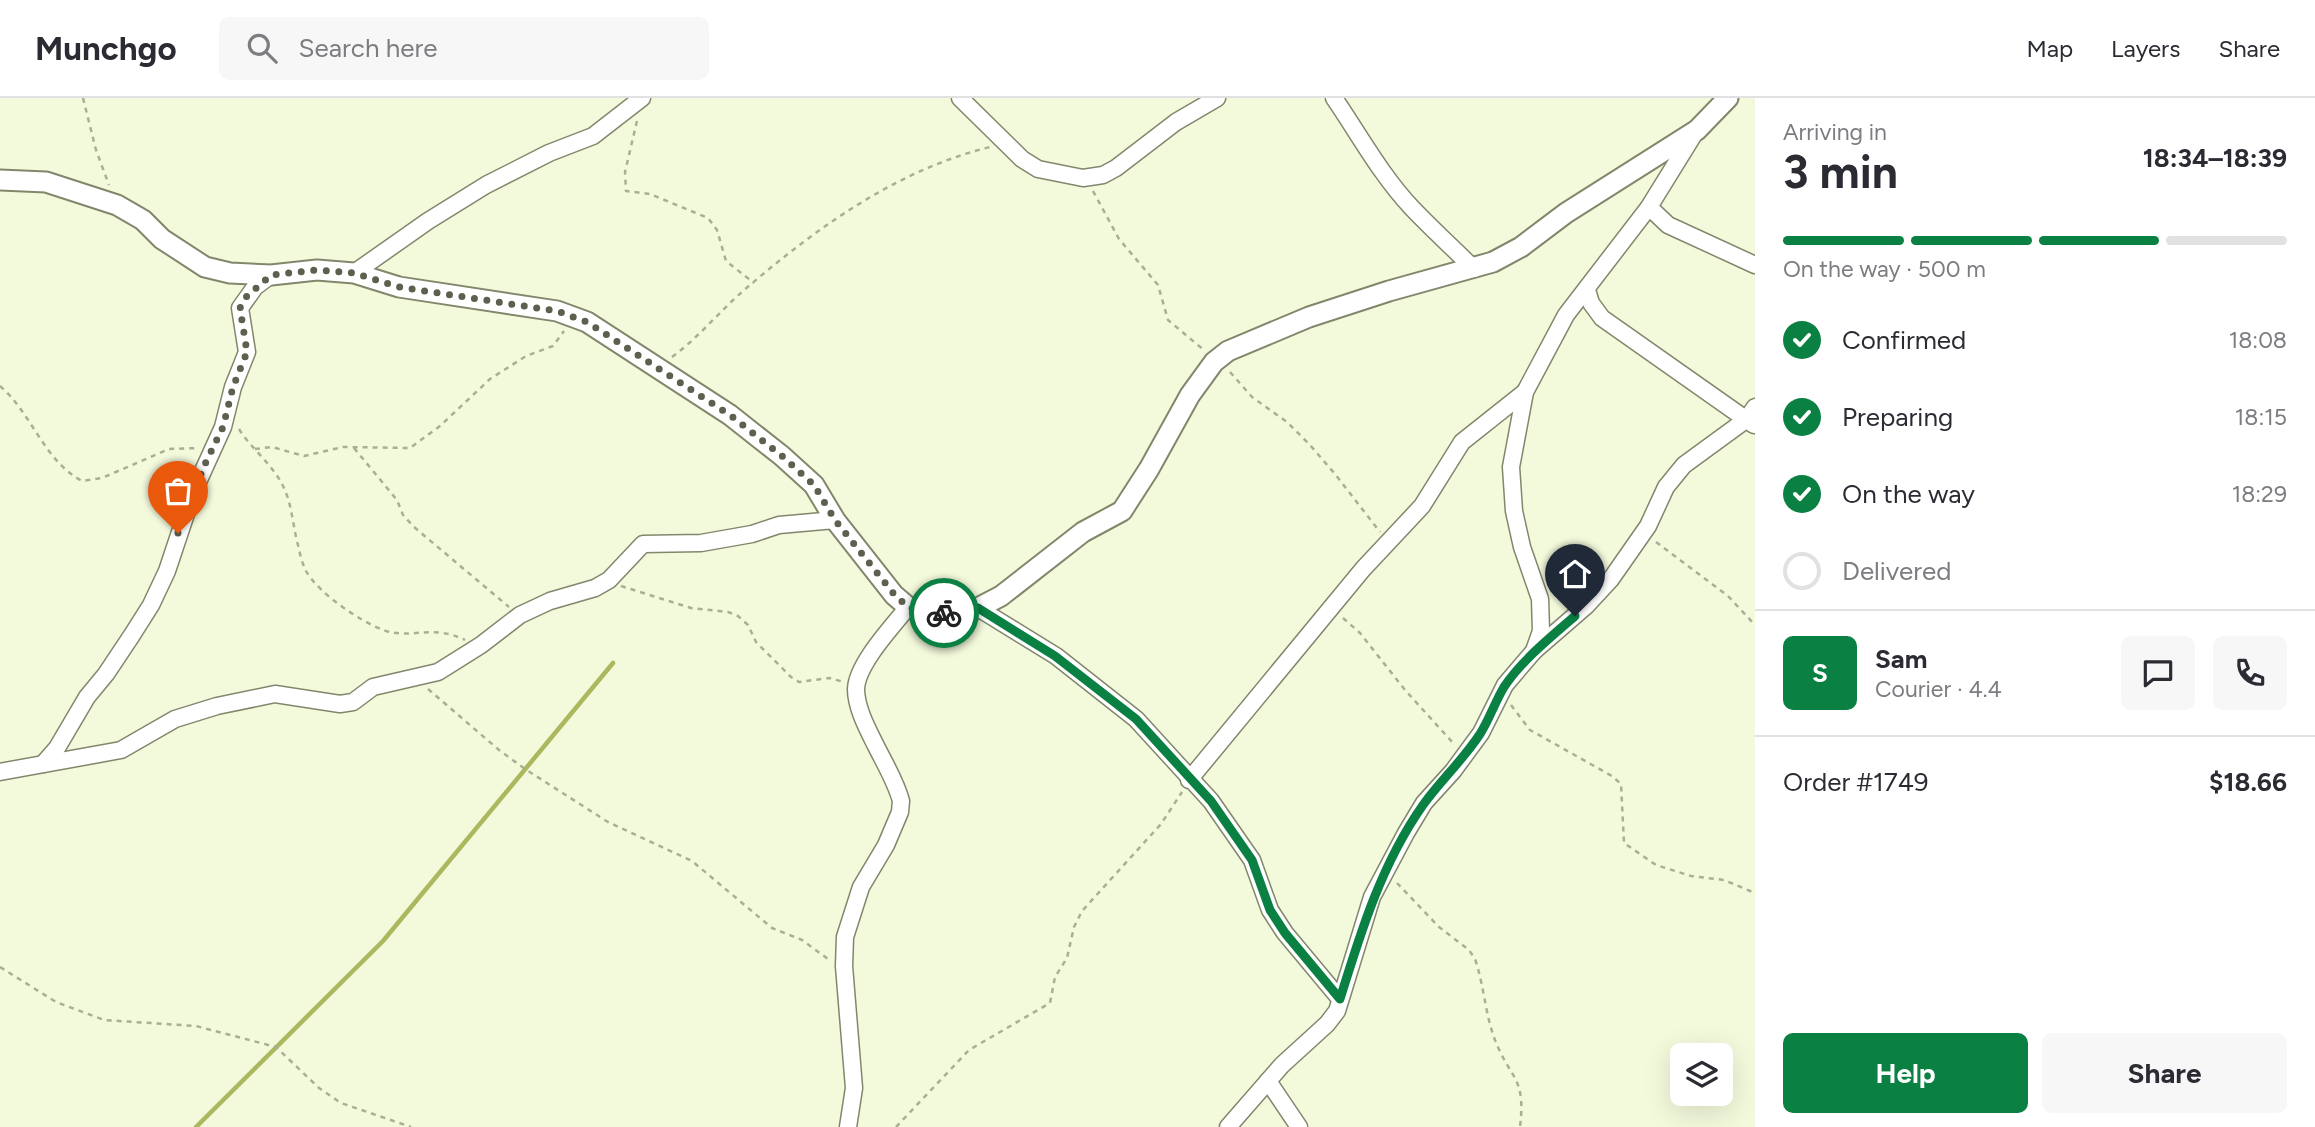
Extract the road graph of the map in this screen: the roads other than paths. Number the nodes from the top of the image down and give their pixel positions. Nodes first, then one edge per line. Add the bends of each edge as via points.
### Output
1 (642, 98) edge
2 (960, 98) edge
3 (1217, 98) edge
4 (1334, 98) edge
5 (1728, 98) edge
6 (1697, 130) junction
7 (0, 180) edge
8 (1649, 207) junction
9 (1755, 265) edge
10 (1474, 269) junction
11 (354, 273) junction
12 (271, 275) junction
13 (1587, 290) junction
14 (1525, 391) junction
15 (1752, 417) edge
16 (835, 520) junction
17 (908, 607) junction
18 (978, 608) junction
19 (1534, 651) junction
20 (43, 764) junction
21 (0, 772) edge
22 (1189, 779) junction
23 (1340, 999) junction
24 (1268, 1081) junction
25 (848, 1127) edge
26 (1228, 1127) edge
27 (1299, 1127) edge

1 - 11 street via 593,136 486,185
2 - 3 street via 1005,144 1038,169 1083,178 1116,168 1176,122
4 - 10 street via 1394,187
5 - 6 street
6 - 8 street
6 - 10 street via 1521,247
7 - 12 street via 46,182 117,205 205,267
8 - 9 street via 1668,225
8 - 13 street
10 - 18 street via 1309,317 1247,341 1217,360 1190,395 1122,510 1083,532 1001,596
11 - 12 street via 317,270
11 - 16 street via 399,287 557,311 587,322 730,415 782,456 814,485
12 - 20 street via 240,308 247,352 167,571 151,605
13 - 14 street via 1566,316
13 - 15 street via 1602,317
14 - 19 street via 1511,467 1514,512 1542,613
14 - 22 street via 1462,442 1422,506
15 - 19 street via 1684,465 1611,579
16 - 17 street
16 - 20 street via 792,522 701,543 643,544 609,580 595,588 520,615 453,664 421,677 373,687 353,702 275,694 217,705 174,719 121,750
17 - 18 street via 938,613
17 - 25 street via 875,648 856,687 870,736 898,792 900,812 887,845 860,887 845,937 854,1088
18 - 22 street via 1055,656 1114,701
19 - 23 street via 1505,685 1481,733 1424,803 1372,897
20 - 21 street
22 - 23 street via 1211,801 1252,860 1270,910 1285,933
23 - 24 street via 1327,1024
24 - 26 street
24 - 27 street

